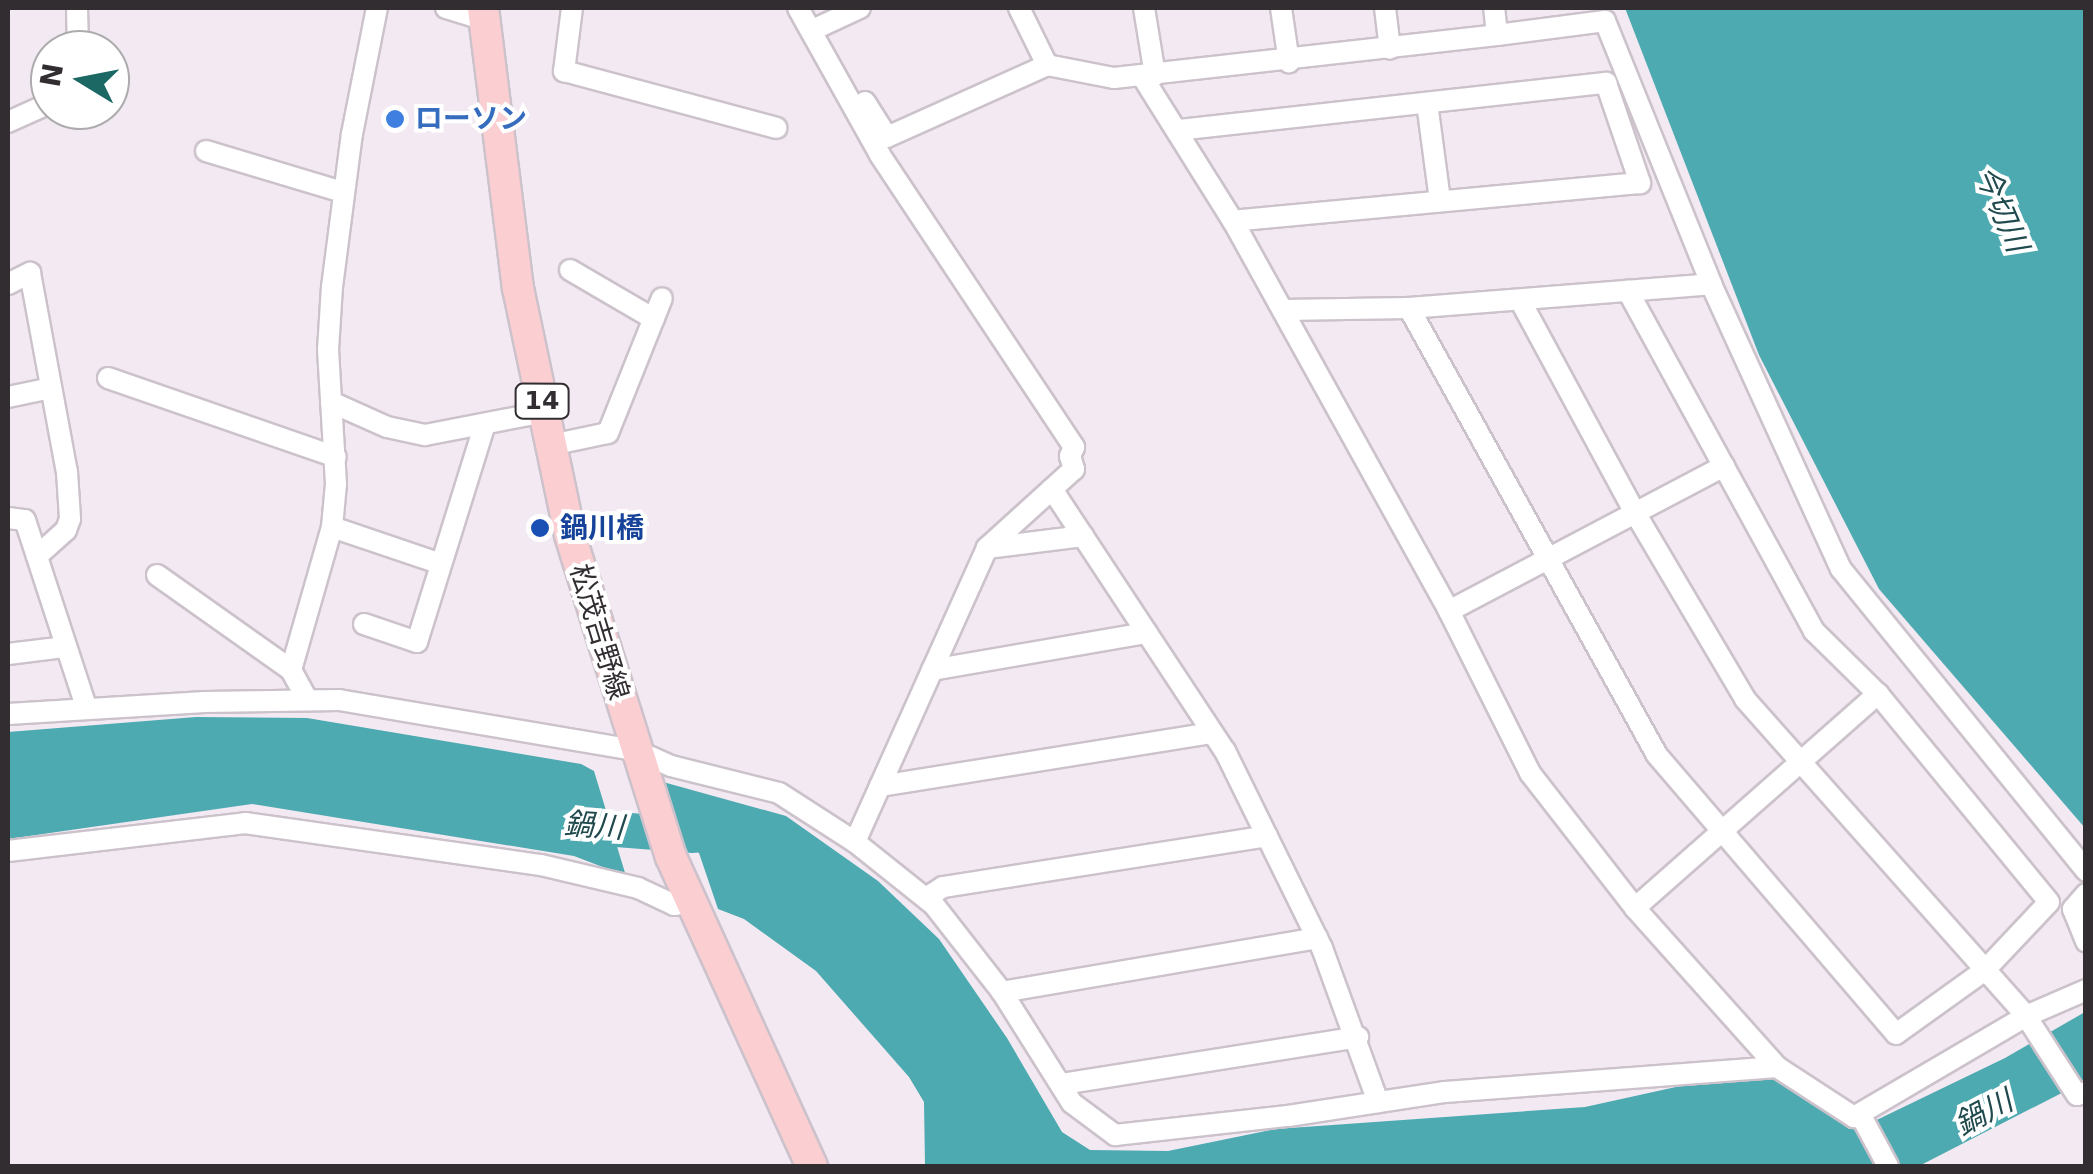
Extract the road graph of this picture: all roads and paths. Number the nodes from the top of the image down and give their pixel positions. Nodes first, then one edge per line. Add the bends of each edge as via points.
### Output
1 (377, 8) edge
2 (446, 8) edge
3 (572, 8) edge
4 (798, 8) edge
5 (808, 8) edge
6 (860, 8) edge
7 (1019, 8) edge
8 (1144, 8) edge
9 (1282, 8) edge
10 (1385, 8) edge
11 (1494, 8) edge
12 (483, 13) edge
13 (1603, 14) edge
14 (819, 26) junction
15 (1497, 35) junction
16 (1390, 49) junction
17 (1289, 62) junction
18 (1047, 65) junction
19 (1148, 76) junction
20 (1427, 103) junction
21 (777, 128) dead end
22 (1178, 130) junction
23 (206, 150) dead end
24 (343, 192) junction
25 (1440, 201) junction
26 (1234, 220) junction
27 (570, 270) dead end
28 (8, 284) edge
29 (1712, 284) junction
30 (1628, 291) junction
31 (662, 298) dead end
32 (1520, 300) junction
33 (1409, 308) junction
34 (1283, 310) junction
35 (654, 319) junction
36 (108, 378) dead end
37 (52, 388) junction
38 (8, 398) edge
39 (331, 402) junction
40 (544, 412) junction
41 (484, 426) junction
42 (551, 445) junction
43 (336, 456) junction
44 (1724, 466) junction
45 (1052, 489) junction
46 (1634, 511) junction
47 (8, 518) edge
48 (332, 528) junction
49 (1083, 536) junction
50 (987, 548) junction
51 (37, 556) junction
52 (1550, 556) junction
53 (441, 564) junction
54 (157, 575) dead end
55 (1449, 611) junction
56 (364, 624) dead end
57 (1147, 633) junction
58 (64, 647) junction
59 (8, 654) edge
60 (291, 670) junction
61 (932, 670) junction
62 (1878, 694) junction
63 (307, 699) junction
64 (86, 708) junction
65 (8, 714) edge
66 (1212, 733) junction
67 (635, 750) junction
68 (1800, 762) junction
69 (880, 786) junction
70 (1722, 831) junction
71 (1267, 836) junction
72 (854, 842) junction
73 (8, 851) edge
74 (2086, 871) edge
75 (2086, 894) edge
76 (926, 898) junction
77 (691, 903) junction
78 (1635, 908) junction
79 (1317, 938) junction
80 (2086, 941) edge
81 (1984, 970) junction
82 (2086, 990) edge
83 (1002, 992) junction
84 (2031, 1022) junction
85 (1358, 1037) junction
86 (1777, 1068) junction
87 (1062, 1084) junction
88 (2081, 1093) edge
89 (1378, 1102) junction
90 (1862, 1117) junction
91 (812, 1166) edge
92 (1888, 1166) edge

1 - 24 street
2 - 12 street
3 - 21 street via 564,71
4 - 45 street via 880,156 1074,447 1074,469
5 - 14 street
6 - 14 street
7 - 18 street
8 - 19 street
9 - 17 street
10 - 16 street
11 - 15 street
12 - 40 main road, 松茂吉野線 / 14 via 518,288
13 - 15 street
13 - 29 street
14 - 18 street via 887,138
15 - 16 street
16 - 17 street
17 - 19 street
18 - 19 street via 1114,78
19 - 22 street
20 - 22 street
20 - 25 street
20 - 25 street via 1606,83 1640,183
22 - 26 street
23 - 24 street
24 - 39 street via 332,287
25 - 26 street
26 - 34 street
27 - 35 street
28 - 37 street via 30,273
29 - 30 street
29 - 74 street via 1841,569
30 - 32 street
30 - 44 street
31 - 35 street
32 - 33 street
32 - 46 street
33 - 34 street
33 - 52 street
34 - 55 street
35 - 42 street via 608,433
36 - 43 street
37 - 38 street
37 - 51 street via 70,519
39 - 41 street via 387,427 425,434
39 - 43 street
40 - 41 street
40 - 42 main road, 松茂吉野線 / 14
41 - 53 street
42 - 67 main road, 松茂吉野線 / 14 via 570,535
43 - 48 street
44 - 46 street
44 - 62 street via 1814,632
45 - 49 street
45 - 50 street
46 - 52 street
46 - 68 street via 1745,698
47 - 51 street via 25,520
48 - 53 street
48 - 60 street
49 - 50 street
49 - 57 street
50 - 61 street
51 - 58 street
52 - 55 street
52 - 70 street via 1657,755
53 - 56 street via 417,642
54 - 60 street
55 - 78 street via 1530,774
57 - 61 street
57 - 66 street
58 - 59 street
58 - 64 street
60 - 63 street
61 - 69 street
62 - 68 street
62 - 81 street via 2049,902
63 - 64 street
63 - 67 street
64 - 65 street
66 - 69 street
66 - 71 street
67 - 72 street via 671,766 779,793
67 - 77 main road, 松茂吉野線 / 14
68 - 70 street
68 - 81 street
69 - 72 street
70 - 78 street
70 - 81 street via 1896,1034
71 - 76 street via 943,887
71 - 79 street
72 - 76 street
73 - 77 street via 245,823 541,865 638,888 674,905
75 - 80 street via 2073,909
76 - 83 street
77 - 91 main road, 松茂吉野線 / 14
78 - 86 street
79 - 83 street
79 - 85 street
81 - 84 street
82 - 84 street
83 - 87 street
84 - 88 street
84 - 90 street
85 - 87 street
85 - 89 street
86 - 89 street
86 - 90 street
87 - 89 street via 1072,1103 1114,1134
90 - 92 street

